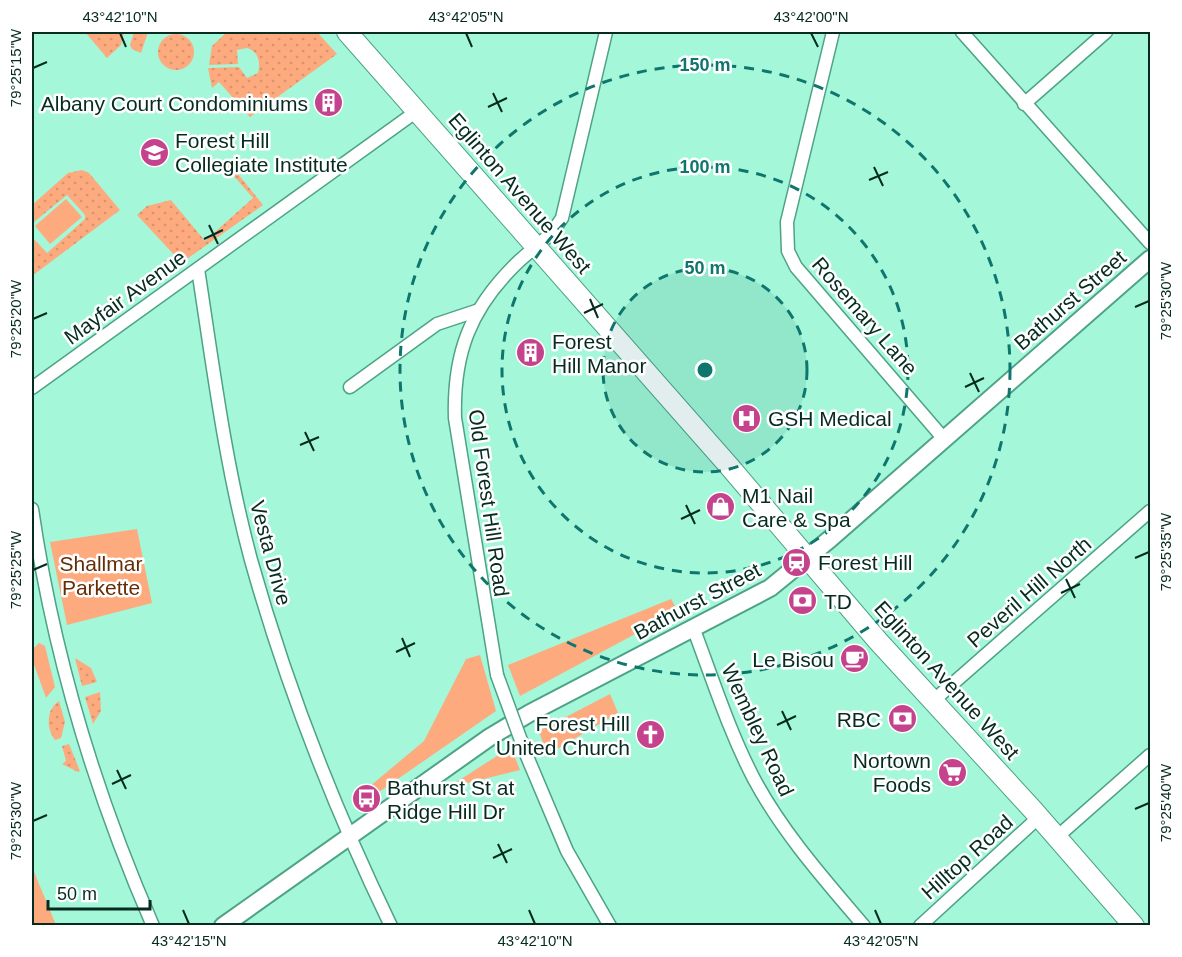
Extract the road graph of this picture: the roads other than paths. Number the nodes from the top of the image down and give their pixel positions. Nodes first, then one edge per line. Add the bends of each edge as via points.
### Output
1 (347, 32) edge
2 (606, 32) edge
3 (833, 32) edge
4 (962, 32) edge
5 (1106, 32) edge
6 (1024, 104) junction
7 (417, 111) junction
8 (1150, 243) edge
9 (536, 248) junction
10 (1150, 259) edge
11 (198, 269) junction
12 (476, 311) junction
13 (350, 387) dead end
14 (32, 388) edge
15 (944, 440) junction
16 (32, 509) edge
17 (1150, 512) edge
18 (807, 558) junction
19 (694, 630) junction
20 (933, 701) junction
21 (1150, 755) edge
22 (1039, 817) junction
23 (351, 835) junction
24 (1057, 837) junction
25 (153, 926) edge
26 (223, 926) edge
27 (391, 926) edge
28 (610, 926) edge
29 (864, 926) edge
30 (920, 926) edge
31 (1134, 926) edge

1 - 7 main road, Eglinton Avenue West
2 - 9 street, Old Forest Hill Road via 561,218 552,234
3 - 15 street, Rosemary Lane via 788,222 788,251 796,267
4 - 6 street
5 - 6 street
6 - 8 street
7 - 9 main road, Eglinton Avenue West
7 - 11 street, Mayfair Avenue
9 - 12 street, Old Forest Hill Road via 493,287
9 - 18 main road, Eglinton Avenue West
10 - 15 main road, Bathurst Street
11 - 14 street, Mayfair Avenue
11 - 23 street, Vesta Drive via 223,432 251,559 303,722
12 - 13 street via 437,324
12 - 28 street, Old Forest Hill Road, bridge via 461,352 454,394 455,418 497,675 567,851
15 - 18 main road, Bathurst Street
16 - 25 street via 60,653 84,738 117,837
17 - 20 street, Peveril Hill North
18 - 19 main road, Bathurst Street via 770,588
18 - 20 main road, Eglinton Avenue West
19 - 23 main road, Bathurst Street via 530,713
19 - 29 street, Wembley Road via 754,779 794,842
20 - 22 main road, Eglinton Avenue West
21 - 24 street
22 - 24 main road, Eglinton Avenue West
22 - 30 street, Hilltop Road
23 - 26 main road, Bathurst Street
23 - 27 street, Vesta Drive
24 - 31 main road, Eglinton Avenue West

